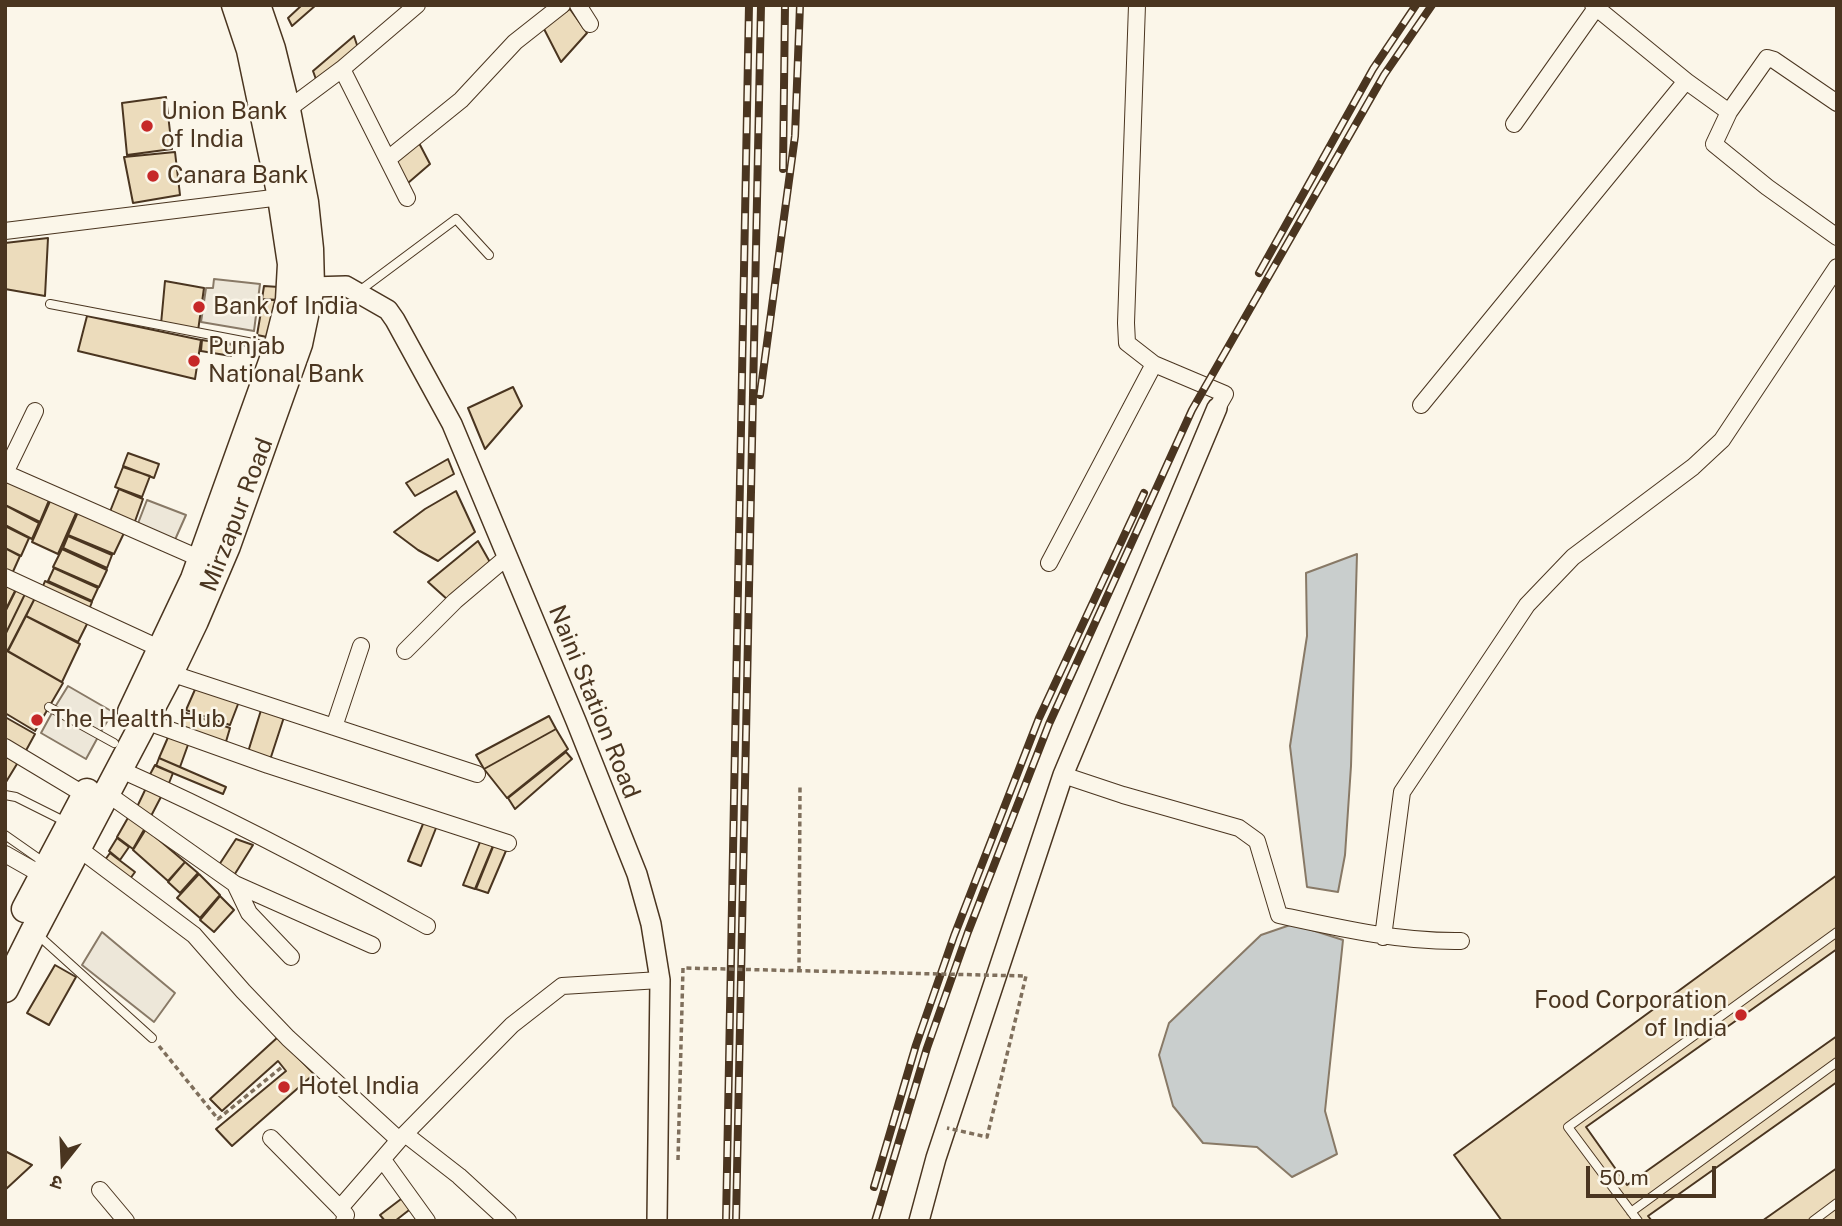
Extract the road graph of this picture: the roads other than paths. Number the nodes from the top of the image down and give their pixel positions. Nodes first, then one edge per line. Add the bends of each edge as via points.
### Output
1 (235, 5) edge
2 (257, 5) edge
3 (417, 5) edge
4 (562, 5) edge
5 (578, 5) edge
6 (1137, 5) edge
7 (1594, 6) edge
8 (590, 24) dead end
9 (342, 69) junction
10 (1686, 81) junction
11 (1837, 103) edge
12 (287, 110) junction
13 (1729, 113) junction
14 (1514, 124) dead end
15 (388, 159) junction
16 (281, 197) junction
17 (407, 198) dead end
18 (5, 231) edge
19 (1837, 237) edge
20 (489, 255) dead end
21 (1837, 267) edge
22 (302, 287) junction
23 (358, 292) junction
24 (50, 304) dead end
25 (277, 348) junction
26 (1154, 364) junction
27 (1421, 405) dead end
28 (1217, 408) joint
29 (34, 411) dead end
30 (5, 473) edge
31 (507, 557) junction
32 (201, 559) junction
33 (1049, 563) dead end
34 (5, 577) edge
35 (361, 646) dead end
36 (405, 651) dead end
37 (165, 661) junction
38 (49, 706) dead end
39 (145, 721) junction
40 (334, 727) junction
41 (114, 743) junction
42 (5, 747) edge
43 (477, 774) dead end
44 (1063, 775) junction
45 (101, 785) junction
46 (5, 795) edge
47 (5, 835) edge
48 (74, 836) junction
49 (508, 843) dead end
50 (5, 854) edge
51 (45, 870) junction
52 (235, 884) junction
53 (427, 926) dead end
54 (34, 931) junction
55 (1837, 932) edge
56 (1383, 937) junction
57 (1461, 941) dead end
58 (372, 945) dead end
59 (5, 948) edge
60 (291, 957) dead end
61 (660, 979) junction
62 (5, 989) edge
63 (152, 1038) road end
64 (1837, 1062) edge
65 (402, 1137) junction
66 (271, 1138) dead end
67 (383, 1160) junction
68 (100, 1190) dead end
69 (1837, 1203) edge
70 (1631, 1212) junction
71 (342, 1215) edge
72 (126, 1221) edge
73 (427, 1221) edge
74 (508, 1221) edge
75 (657, 1221) edge
76 (919, 1221) edge
77 (1638, 1221) edge
78 (1813, 1221) edge

1 - 16 highway, Mirzapur Road via 250,50
2 - 12 highway, Mirzapur Road
3 - 9 street
4 - 15 street via 515,42 461,100
5 - 8 street
6 - 26 street via 1125,323 1127,343
7 - 10 street
7 - 14 street
9 - 12 street
9 - 15 street
10 - 13 street
10 - 27 street
11 - 13 street via 1768,58
12 - 22 highway, Mirzapur Road via 310,249
13 - 19 street via 1714,145
15 - 17 street
16 - 18 street
16 - 22 highway, Mirzapur Road via 291,264
20 - 23 lane via 456,219
21 - 56 street via 1722,440 1573,557 1527,605 1402,792
22 - 23 street, Naini Station Road via 346,286
22 - 25 highway, Mirzapur Road
22 - 37 highway, Mirzapur Road via 299,344 227,546
23 - 31 street, Naini Station Road via 388,310 395,320 452,424
24 - 25 lane
25 - 32 highway, Mirzapur Road
26 - 28 street via 1225,394
26 - 33 street
28 - 44 street
29 - 30 street
30 - 32 street
31 - 36 street
31 - 61 street, Naini Station Road via 637,874
32 - 37 highway, Mirzapur Road
34 - 37 street
35 - 40 street
37 - 39 highway, Mirzapur Road
37 - 40 street
37 - 41 highway, Mirzapur Road
38 - 41 lane
39 - 45 highway, Mirzapur Road
39 - 49 street
40 - 43 street
41 - 45 highway, Mirzapur Road
42 - 45 street
44 - 56 street via 1239,828 1257,841 1279,915
44 - 76 street
45 - 48 highway, Mirzapur Road
45 - 52 street
45 - 53 street via 177,795
46 - 48 lane via 16,797
47 - 51 lane
48 - 51 highway, Mirzapur Road
48 - 54 highway, Mirzapur Road
48 - 65 street via 194,935 288,1038
50 - 51 street
51 - 59 highway, Mirzapur Road
52 - 58 street
52 - 60 street via 249,913
54 - 62 highway, Mirzapur Road
54 - 63 lane
55 - 70 lane via 1569,1127
56 - 57 street
61 - 65 street via 562,986 512,1025
61 - 75 street, Naini Station Road
64 - 70 lane
65 - 67 street
65 - 74 street via 459,1176
66 - 71 street
67 - 71 street
67 - 73 street
68 - 72 street
69 - 78 lane
70 - 77 lane

